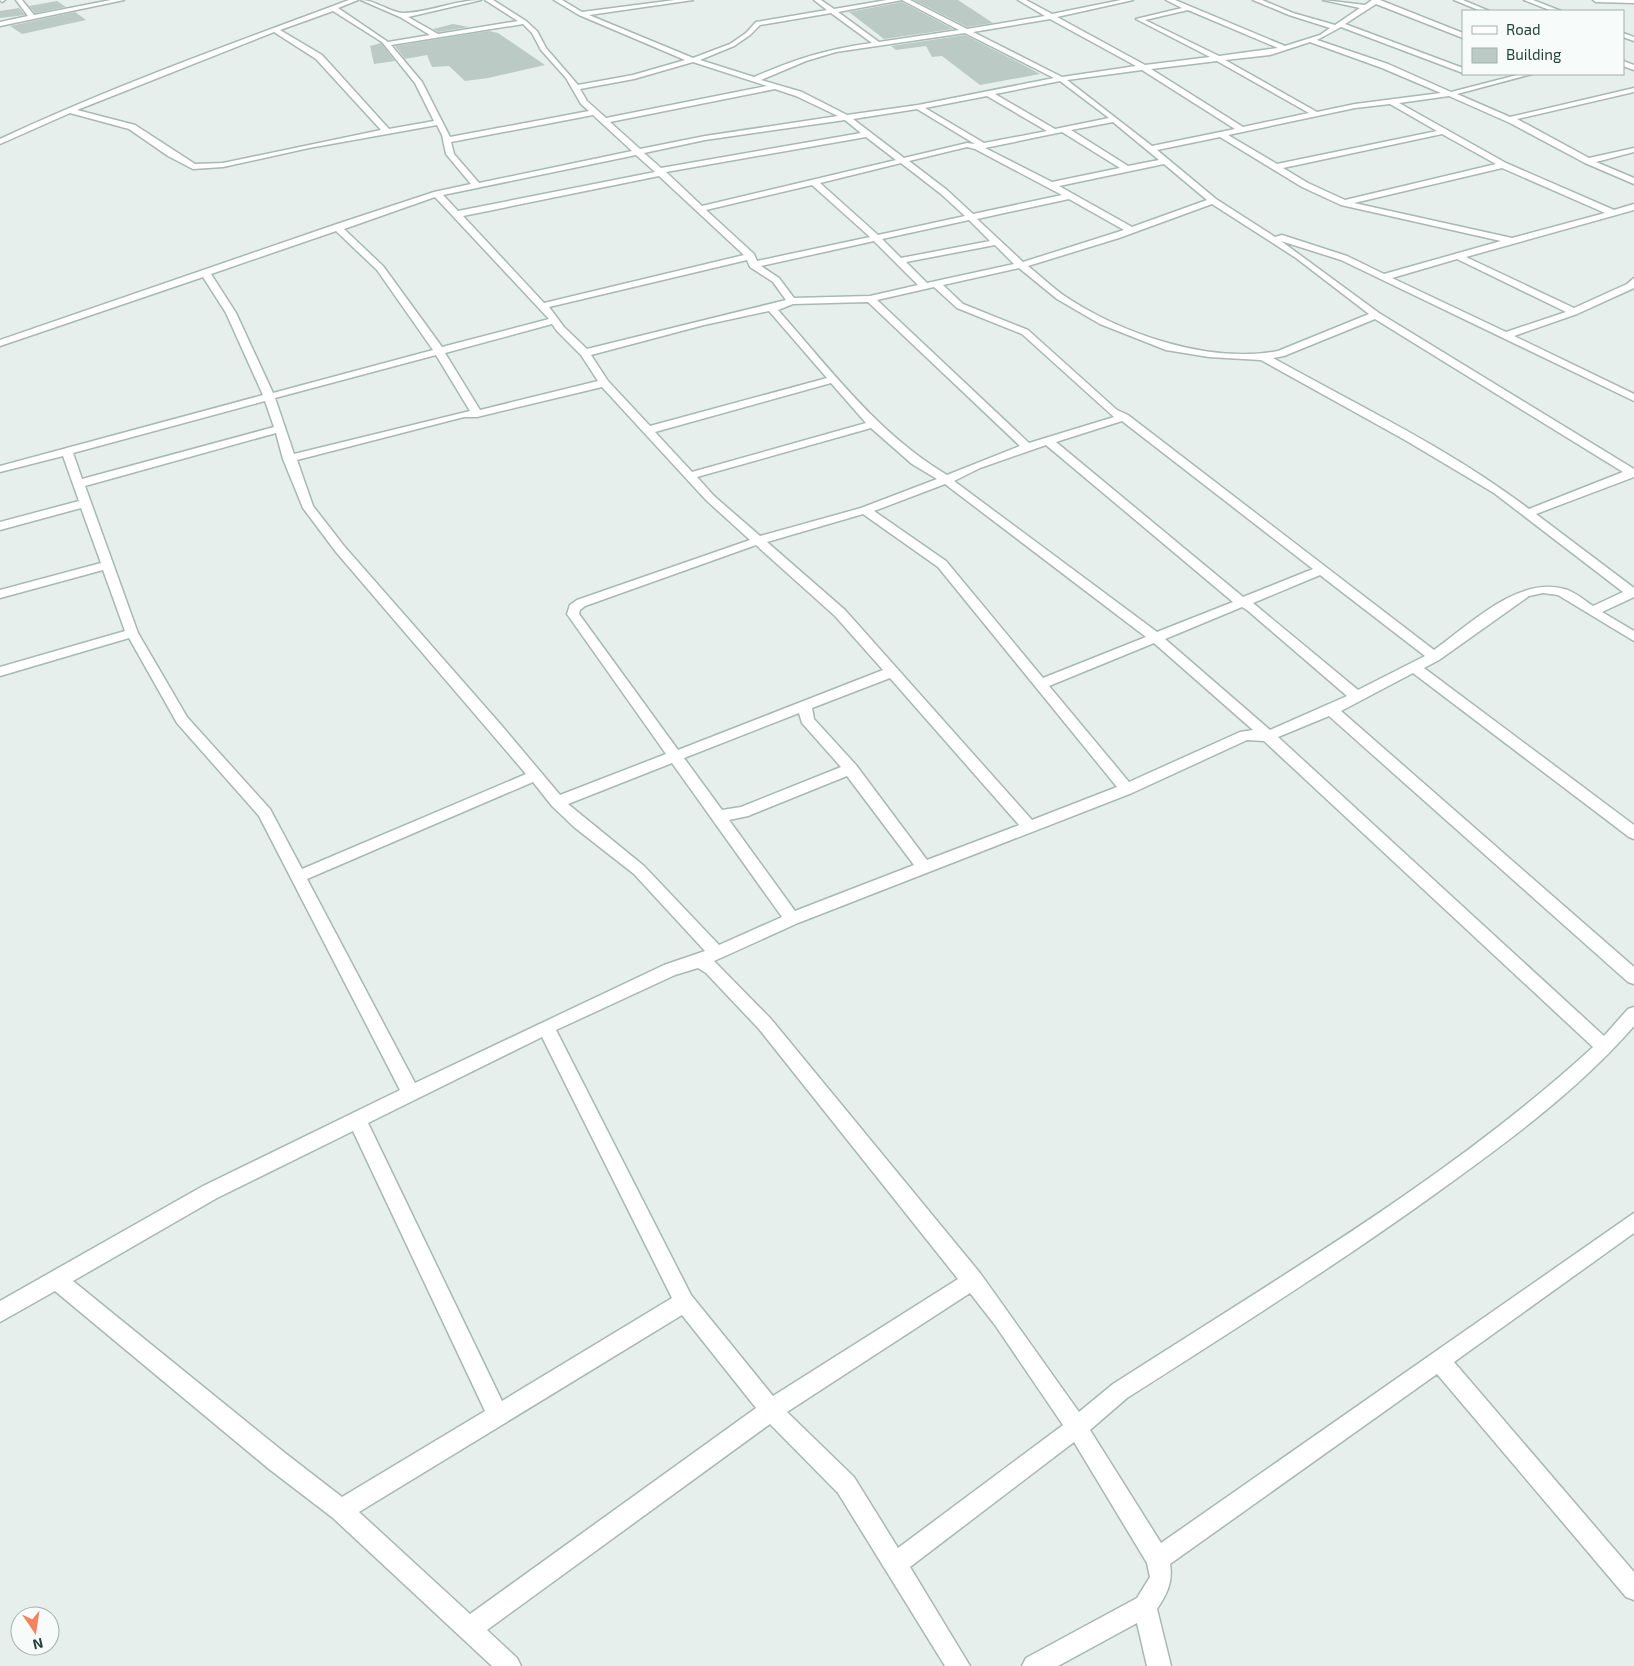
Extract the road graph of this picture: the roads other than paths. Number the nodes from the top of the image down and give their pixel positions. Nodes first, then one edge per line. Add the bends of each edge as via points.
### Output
1 (19, 0) edge
2 (121, 0) edge
3 (355, 0) edge
4 (364, 0) edge
5 (478, 0) edge
6 (488, 0) edge
7 (557, 0) edge
8 (644, 0) edge
9 (690, 0) edge
10 (816, 0) edge
11 (899, 0) edge
12 (905, 0) edge
13 (1021, 0) edge
14 (1130, 0) edge
15 (1169, 0) edge
16 (1256, 0) edge
17 (1326, 0) edge
18 (1376, 0) edge
19 (1457, 0) edge
20 (1527, 0) edge
21 (1596, 0) edge
22 (1634, 1) edge
23 (650, 6) junction
24 (1364, 7) junction
25 (333, 8) junction
26 (1189, 8) junction
27 (1483, 10) edge
28 (1555, 10) edge
29 (833, 11) junction
30 (581, 14) junction
31 (402, 16) junction
32 (1054, 17) junction
33 (33, 18) junction
34 (524, 22) junction
35 (0, 24) edge
36 (1338, 25) junction
37 (275, 30) junction
38 (968, 30) junction
39 (437, 36) junction
40 (1462, 36) edge
41 (1311, 40) junction
42 (876, 42) junction
43 (387, 44) junction
44 (1286, 49) junction
45 (1217, 58) junction
46 (693, 60) junction
47 (1142, 67) junction
48 (1462, 71) edge
49 (1525, 75) edge
50 (1476, 77) dead end
51 (1061, 79) junction
52 (754, 80) junction
53 (1492, 83) junction
54 (775, 86) junction
55 (575, 88) junction
56 (1634, 90) edge
57 (988, 93) junction
58 (1450, 94) junction
59 (1390, 101) junction
60 (918, 107) junction
61 (68, 110) junction
62 (595, 112) junction
63 (1315, 114) junction
64 (847, 118) junction
65 (1115, 118) junction
66 (604, 121) junction
67 (1513, 121) junction
68 (439, 122) junction
69 (1063, 129) junction
70 (1240, 129) junction
71 (1053, 131) junction
72 (387, 132) junction
73 (1442, 132) junction
74 (868, 134) junction
75 (1221, 134) junction
76 (447, 140) junction
77 (0, 142) edge
78 (980, 147) junction
79 (1151, 149) junction
80 (638, 150) junction
81 (1634, 150) edge
82 (902, 160) junction
83 (1165, 161) junction
84 (1588, 161) junction
85 (1504, 165) junction
86 (1275, 167) junction
87 (1127, 169) junction
88 (661, 172) junction
89 (1634, 181) edge
90 (815, 183) junction
91 (476, 185) junction
92 (1051, 185) junction
93 (437, 194) junction
94 (1070, 196) junction
95 (1213, 201) junction
96 (1344, 203) junction
97 (1634, 208) edge
98 (701, 209) junction
99 (1613, 213) junction
100 (458, 214) junction
101 (973, 217) junction
102 (337, 227) junction
103 (1130, 230) junction
104 (1258, 231) junction
105 (875, 237) junction
106 (1511, 241) junction
107 (998, 242) junction
108 (1457, 256) junction
109 (752, 260) junction
110 (899, 262) junction
111 (1021, 265) junction
112 (205, 272) junction
113 (1384, 276) junction
114 (1634, 281) edge
115 (930, 285) junction
116 (870, 299) junction
117 (791, 301) junction
118 (542, 306) junction
119 (771, 308) junction
120 (1574, 312) junction
121 (1376, 315) junction
122 (555, 320) junction
123 (1507, 335) junction
124 (0, 343) edge
125 (439, 351) junction
126 (585, 353) junction
127 (1263, 357) junction
128 (834, 378) junction
129 (604, 383) junction
130 (269, 396) junction
131 (1634, 398) edge
132 (477, 414) junction
133 (1124, 418) junction
134 (874, 424) junction
135 (280, 429) junction
136 (648, 430) junction
137 (1048, 440) junction
138 (1027, 447) junction
139 (67, 452) junction
140 (289, 459) junction
141 (0, 469) edge
142 (1634, 473) edge
143 (690, 476) junction
144 (946, 480) junction
145 (78, 484) junction
146 (86, 503) junction
147 (865, 510) junction
148 (1528, 513) junction
149 (0, 526) edge
150 (760, 540) junction
151 (108, 565) junction
152 (1322, 570) junction
153 (1633, 592) edge
154 (0, 594) edge
155 (1240, 601) junction
156 (1593, 611) junction
157 (132, 633) junction
158 (1634, 637) edge
159 (1156, 638) junction
160 (1434, 657) junction
161 (1415, 668) junction
162 (0, 672) edge
163 (892, 672) junction
164 (1041, 684) junction
165 (1357, 697) junction
166 (804, 706) junction
167 (1331, 710) junction
168 (1268, 736) junction
169 (674, 757) junction
170 (851, 769) junction
171 (534, 776) junction
172 (1127, 789) junction
173 (557, 802) junction
174 (717, 816) junction
175 (1028, 826) junction
176 (1634, 833) edge
177 (924, 867) junction
178 (300, 876) junction
179 (792, 919) junction
180 (717, 953) junction
181 (699, 961) junction
182 (1634, 978) edge
183 (1634, 1014) edge
184 (546, 1027) junction
185 (1605, 1047) junction
186 (411, 1094) junction
187 (357, 1120) junction
188 (1634, 1222) edge
189 (973, 1280) junction
190 (58, 1281) junction
191 (684, 1302) junction
192 (0, 1312) edge
193 (1439, 1360) junction
194 (772, 1410) junction
195 (498, 1415) junction
196 (1077, 1427) junction
197 (341, 1510) junction
198 (1158, 1559) junction
199 (894, 1565) junction
200 (1634, 1589) edge
201 (1145, 1606) junction
202 (469, 1629) junction
203 (509, 1666) edge
204 (958, 1666) edge
205 (1034, 1666) edge
206 (1159, 1666) edge

1 - 33 street
2 - 33 street
3 - 25 street
4 - 31 street
5 - 31 street
6 - 34 street
7 - 30 street
8 - 23 street
9 - 23 street
10 - 29 street
11 - 29 street
12 - 38 street
13 - 32 street
14 - 32 street
15 - 26 street
16 - 36 street via 1291,14
17 - 24 street
18 - 24 street
18 - 40 street
19 - 27 street
20 - 28 street
21 - 22 street
23 - 30 street
24 - 36 street
25 - 37 street
25 - 43 street
26 - 44 street
26 - 45 street via 1139,19
29 - 42 street
29 - 46 street via 758,23 732,45
30 - 46 street
31 - 39 street
32 - 38 street
32 - 47 street
33 - 35 street
34 - 39 street
34 - 55 street via 535,32 543,49 564,70
36 - 41 street
36 - 48 street
37 - 61 street
37 - 72 street via 320,57
38 - 42 street
38 - 51 street
39 - 43 street
41 - 44 street
41 - 58 street via 1385,66
42 - 52 street via 835,50
43 - 68 street via 418,82
44 - 45 street
45 - 47 street
45 - 63 street
46 - 52 street
46 - 55 street via 634,78
47 - 51 street
47 - 70 street
49 - 53 street
50 - 53 street
51 - 57 street
51 - 65 street
52 - 54 street
53 - 58 street
54 - 64 street
54 - 66 street
55 - 62 street
56 - 67 street via 1520,116
57 - 60 street
57 - 71 street
58 - 59 street
58 - 67 street
59 - 63 street
59 - 73 street
60 - 64 street
60 - 78 street
61 - 72 street via 132,127 194,166 223,165
61 - 77 street
62 - 66 street
62 - 76 street
63 - 70 street
64 - 74 street
64 - 80 street
65 - 69 street
65 - 79 street
66 - 80 street
67 - 84 street
68 - 72 street
68 - 76 street
69 - 71 street
69 - 87 street
70 - 75 street
71 - 78 street
73 - 85 street
73 - 86 street
74 - 82 street
74 - 88 street
75 - 79 street
75 - 86 street
76 - 91 street via 450,154
78 - 82 street via 961,146
78 - 92 street
79 - 83 street
80 - 88 street
80 - 91 street
81 - 84 street
82 - 90 street
82 - 101 street
83 - 87 street
83 - 95 street
84 - 89 street
85 - 96 street
85 - 99 street
86 - 96 street
87 - 92 street
88 - 98 street
88 - 100 street
90 - 98 street
90 - 105 street
91 - 93 street
92 - 94 street
93 - 100 street
93 - 102 street
94 - 101 street
94 - 103 street
95 - 103 street
95 - 104 street
96 - 106 street
97 - 99 street
98 - 109 street
99 - 106 street
100 - 118 street
101 - 105 street
101 - 107 street
102 - 112 street
102 - 125 street via 380,268
103 - 111 street
104 - 113 street via 1344,258
104 - 121 street via 1299,256
105 - 109 street
105 - 110 street
106 - 108 street
107 - 110 street
107 - 111 street
108 - 113 street
108 - 120 street
109 - 117 street via 776,280
109 - 118 street
110 - 115 street
111 - 115 street
111 - 127 street via 1060,297 1103,322 1170,348
112 - 124 street
112 - 130 street via 231,313
113 - 123 street
114 - 120 street via 1631,286
115 - 116 street
115 - 133 street via 960,306 1025,332 1113,412
116 - 117 street
116 - 138 street
117 - 119 street
118 - 122 street
119 - 126 street
119 - 128 street
120 - 123 street
121 - 127 street via 1280,354
121 - 142 street
122 - 125 street
122 - 126 street via 560,330
123 - 131 street
125 - 130 street
125 - 132 street
126 - 129 street
127 - 148 street via 1409,438 1498,491
128 - 134 street
128 - 136 street
129 - 132 street
129 - 136 street
130 - 135 street
130 - 139 street
132 - 140 street via 464,414
133 - 137 street
133 - 152 street
134 - 143 street
134 - 144 street via 916,462
135 - 140 street
135 - 145 street
136 - 143 street
137 - 138 street
137 - 155 street
138 - 144 street
139 - 141 street
139 - 145 street
140 - 171 street via 307,506 324,528 497,728
142 - 148 street
143 - 150 street via 710,498
144 - 147 street
144 - 159 street
145 - 146 street
146 - 149 street
146 - 151 street
147 - 150 street
147 - 164 street via 942,564
148 - 153 street
150 - 163 street via 840,612
150 - 169 street via 574,608 573,614
151 - 154 street
151 - 157 street
152 - 155 street
152 - 160 street
153 - 156 street
155 - 159 street
155 - 165 street
156 - 158 street
156 - 160 street via 1562,592 1544,589 1525,593
157 - 162 street
157 - 178 street via 182,720 265,814
159 - 164 street
159 - 168 street
160 - 161 street
161 - 165 street
161 - 176 street
163 - 166 street
163 - 175 street
164 - 172 street
165 - 167 street
166 - 169 street
166 - 170 street via 807,720
167 - 168 street
167 - 182 street
168 - 172 street via 1245,735
168 - 185 street
169 - 173 street
169 - 174 street
170 - 174 street via 744,812
170 - 177 street
171 - 173 street
171 - 178 street
172 - 175 street
173 - 180 street via 639,870
174 - 179 street
175 - 177 street
177 - 179 street
178 - 186 street
179 - 180 street
180 - 181 street
181 - 184 street via 670,970
181 - 189 street via 712,968 765,1024
183 - 185 street
184 - 186 street
184 - 191 street
185 - 196 street via 1499,1138 1381,1222 1120,1391
186 - 187 street
187 - 190 street via 210,1192
187 - 195 street
188 - 193 street
189 - 194 street
189 - 196 street
190 - 192 street
190 - 197 street
191 - 194 street
191 - 195 street
193 - 198 street
193 - 200 street
194 - 199 street via 846,1485
194 - 202 street
195 - 197 street
196 - 198 street
196 - 199 street
197 - 202 street
198 - 201 street via 1161,1577
199 - 204 street
201 - 205 street
201 - 206 street
202 - 203 street

